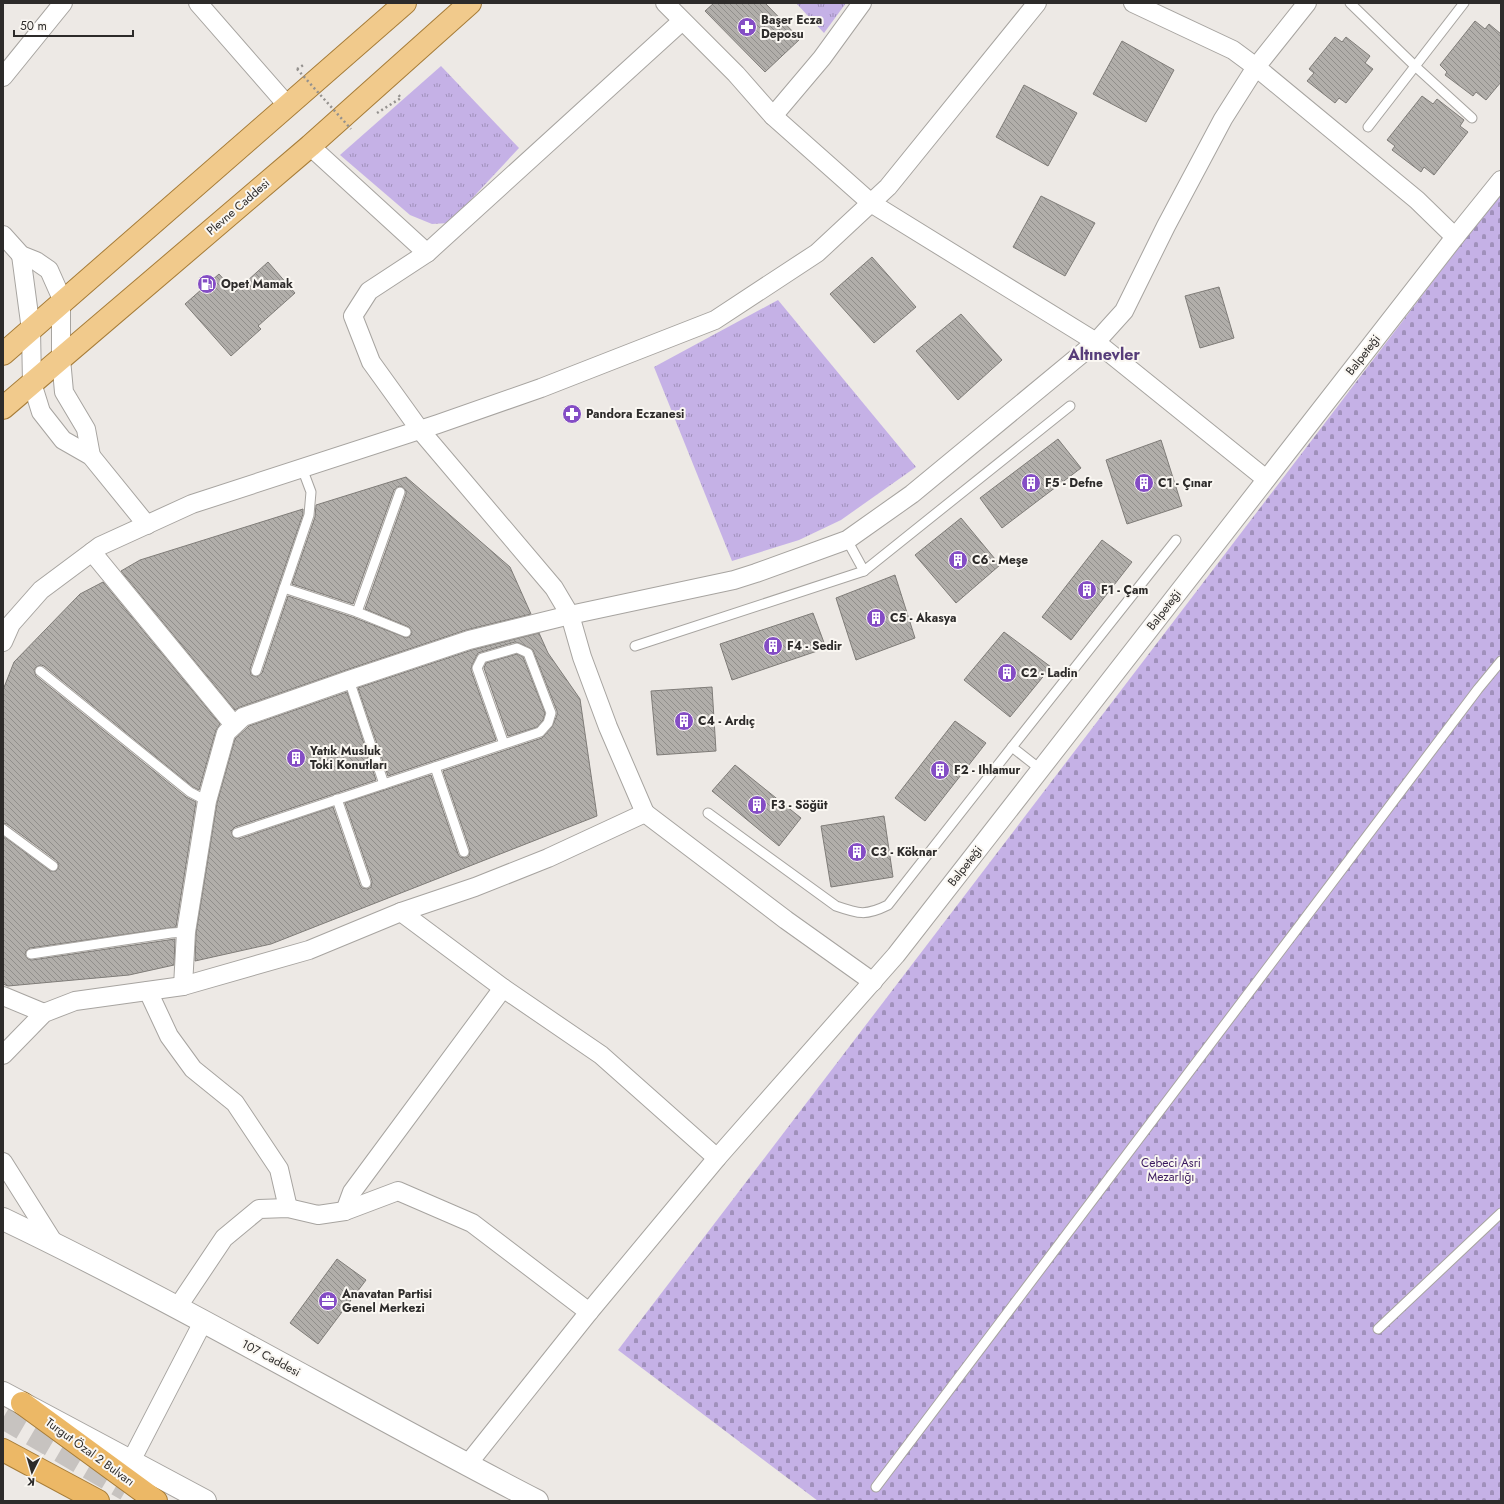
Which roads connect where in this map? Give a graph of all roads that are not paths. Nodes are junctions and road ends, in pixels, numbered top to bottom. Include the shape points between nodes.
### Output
1 (63, 3) edge
2 (198, 3) edge
3 (405, 3) edge
4 (470, 3) edge
5 (665, 3) edge
6 (862, 3) edge
7 (1037, 3) edge
8 (1133, 3) edge
9 (1307, 3) edge
10 (1350, 3) edge
11 (1464, 3) edge
12 (682, 21) junction
13 (1256, 67) junction
14 (1416, 67) junction
15 (3, 77) edge
16 (288, 106) junction
17 (773, 116) junction
18 (1472, 118) dead end
19 (1368, 127) dead end
20 (310, 146) junction
21 (1501, 180) edge
22 (871, 203) junction
23 (3, 235) edge
24 (1455, 237) junction
25 (427, 253) junction
26 (21, 255) junction
27 (61, 304) junction
28 (31, 330) junction
29 (1096, 342) junction
30 (3, 354) edge
31 (61, 359) junction
32 (32, 384) junction
33 (1070, 406) dead end
34 (3, 408) edge
35 (420, 430) junction
36 (91, 456) junction
37 (302, 468) junction
38 (1266, 479) junction
39 (400, 492) dead end
40 (147, 525) junction
41 (847, 540) junction
42 (1176, 540) dead end
43 (92, 552) junction
44 (864, 571) junction
45 (284, 588) junction
46 (357, 612) junction
47 (570, 615) junction
48 (406, 632) dead end
49 (3, 642) edge
50 (635, 646) dead end
51 (1501, 661) edge
52 (40, 671) dead end
53 (256, 671) dead end
54 (349, 680) junction
55 (234, 725) junction
56 (504, 744) junction
57 (1012, 746) junction
58 (435, 767) junction
59 (1040, 770) junction
60 (384, 784) junction
61 (337, 799) junction
62 (207, 801) junction
63 (708, 813) dead end
64 (645, 814) junction
65 (3, 829) edge
66 (237, 832) dead end
67 (464, 852) dead end
68 (53, 866) dead end
69 (366, 883) dead end
70 (401, 912) junction
71 (186, 932) junction
72 (31, 954) dead end
73 (873, 982) junction
74 (184, 986) junction
75 (503, 988) junction
76 (148, 991) junction
77 (3, 996) edge
78 (44, 1013) junction
79 (3, 1055) edge
80 (717, 1158) junction
81 (3, 1162) edge
82 (288, 1208) junction
83 (344, 1211) junction
84 (1501, 1213) edge
85 (3, 1219) edge
86 (54, 1243) junction
87 (177, 1308) junction
88 (589, 1312) junction
89 (203, 1322) junction
90 (1378, 1329) dead end
91 (3, 1393) edge
92 (22, 1403) junction
93 (3, 1450) edge
94 (131, 1461) junction
95 (467, 1465) junction
96 (876, 1487) dead end
97 (98, 1501) edge
98 (156, 1501) edge
99 (205, 1501) edge
100 (537, 1501) edge

1 - 15 street
2 - 16 street
3 - 16 main road
4 - 20 main road, Plevne Caddesi
5 - 12 street
6 - 17 street via 822,58
7 - 22 street via 888,187
8 - 13 street via 1233,50
9 - 13 street
10 - 14 lane
11 - 14 lane
12 - 17 street via 736,74
12 - 25 street
13 - 24 street via 1417,200
13 - 29 street via 1223,119 1124,311
14 - 18 lane
14 - 19 lane
16 - 27 main road
17 - 22 street
20 - 25 street
20 - 31 main road, Plevne Caddesi
21 - 24 street, Balpeteği
22 - 29 street
22 - 35 street via 817,253 715,320 541,388
23 - 26 street
24 - 38 street, Balpeteği
25 - 35 street via 369,291 353,316 371,362
26 - 27 street via 49,270 61,297
26 - 28 street
27 - 28 main road
27 - 31 street
28 - 30 main road
28 - 32 street
29 - 38 street
29 - 41 street via 912,494
31 - 32 main road, Plevne Caddesi
31 - 36 street via 64,392 86,429
32 - 34 main road, Plevne Caddesi
32 - 36 street via 41,412 62,440
33 - 44 lane
35 - 37 street
35 - 47 street via 554,588
36 - 40 street
37 - 40 street via 192,504
37 - 45 lane via 310,492 309,515
38 - 59 street, Balpeteği
39 - 46 lane
40 - 43 street
41 - 44 lane
41 - 47 street via 734,580
42 - 57 lane
43 - 49 street via 41,590 12,624
43 - 55 street
44 - 50 lane
45 - 46 lane
45 - 53 lane
46 - 48 lane
47 - 54 street via 469,640
47 - 64 street via 582,657 608,727
51 - 96 lane
52 - 62 lane via 190,792
54 - 55 street via 243,717
54 - 60 lane
55 - 62 street via 226,733
56 - 56 lane via 540,732 548,723 551,713 528,653 517,648 482,658 477,668
56 - 58 lane
57 - 59 lane
57 - 63 lane via 888,905 873,912 854,913 836,906
58 - 60 lane
58 - 67 lane
59 - 73 street, Balpeteği
60 - 61 lane
61 - 66 lane
61 - 69 lane
62 - 71 street
64 - 70 street via 548,858 475,887
64 - 73 street
65 - 68 lane
70 - 74 street via 310,950
70 - 75 street
71 - 72 lane via 171,932
71 - 74 street
73 - 80 street, Balpeteği
74 - 76 street
75 - 80 street via 601,1055
75 - 83 street via 352,1192
76 - 78 street via 75,1001
76 - 82 street via 169,1036 193,1069 235,1103 279,1169
77 - 78 street
78 - 79 street
80 - 88 street, Balpeteği
81 - 86 street
82 - 83 street via 318,1215
82 - 87 street via 259,1209 224,1238
83 - 88 street via 398,1191 472,1223
84 - 90 lane
85 - 86 street, 107 Caddesi
86 - 87 street, 107 Caddesi
87 - 89 street, 107 Caddesi
88 - 95 street, Balpeteği
89 - 94 street
89 - 95 street, 107 Caddesi
91 - 92 street
92 - 94 street
92 - 98 highway, Turgut Özal 2 Bulvarı
93 - 97 highway
94 - 99 street
95 - 100 street, 107 Caddesi

